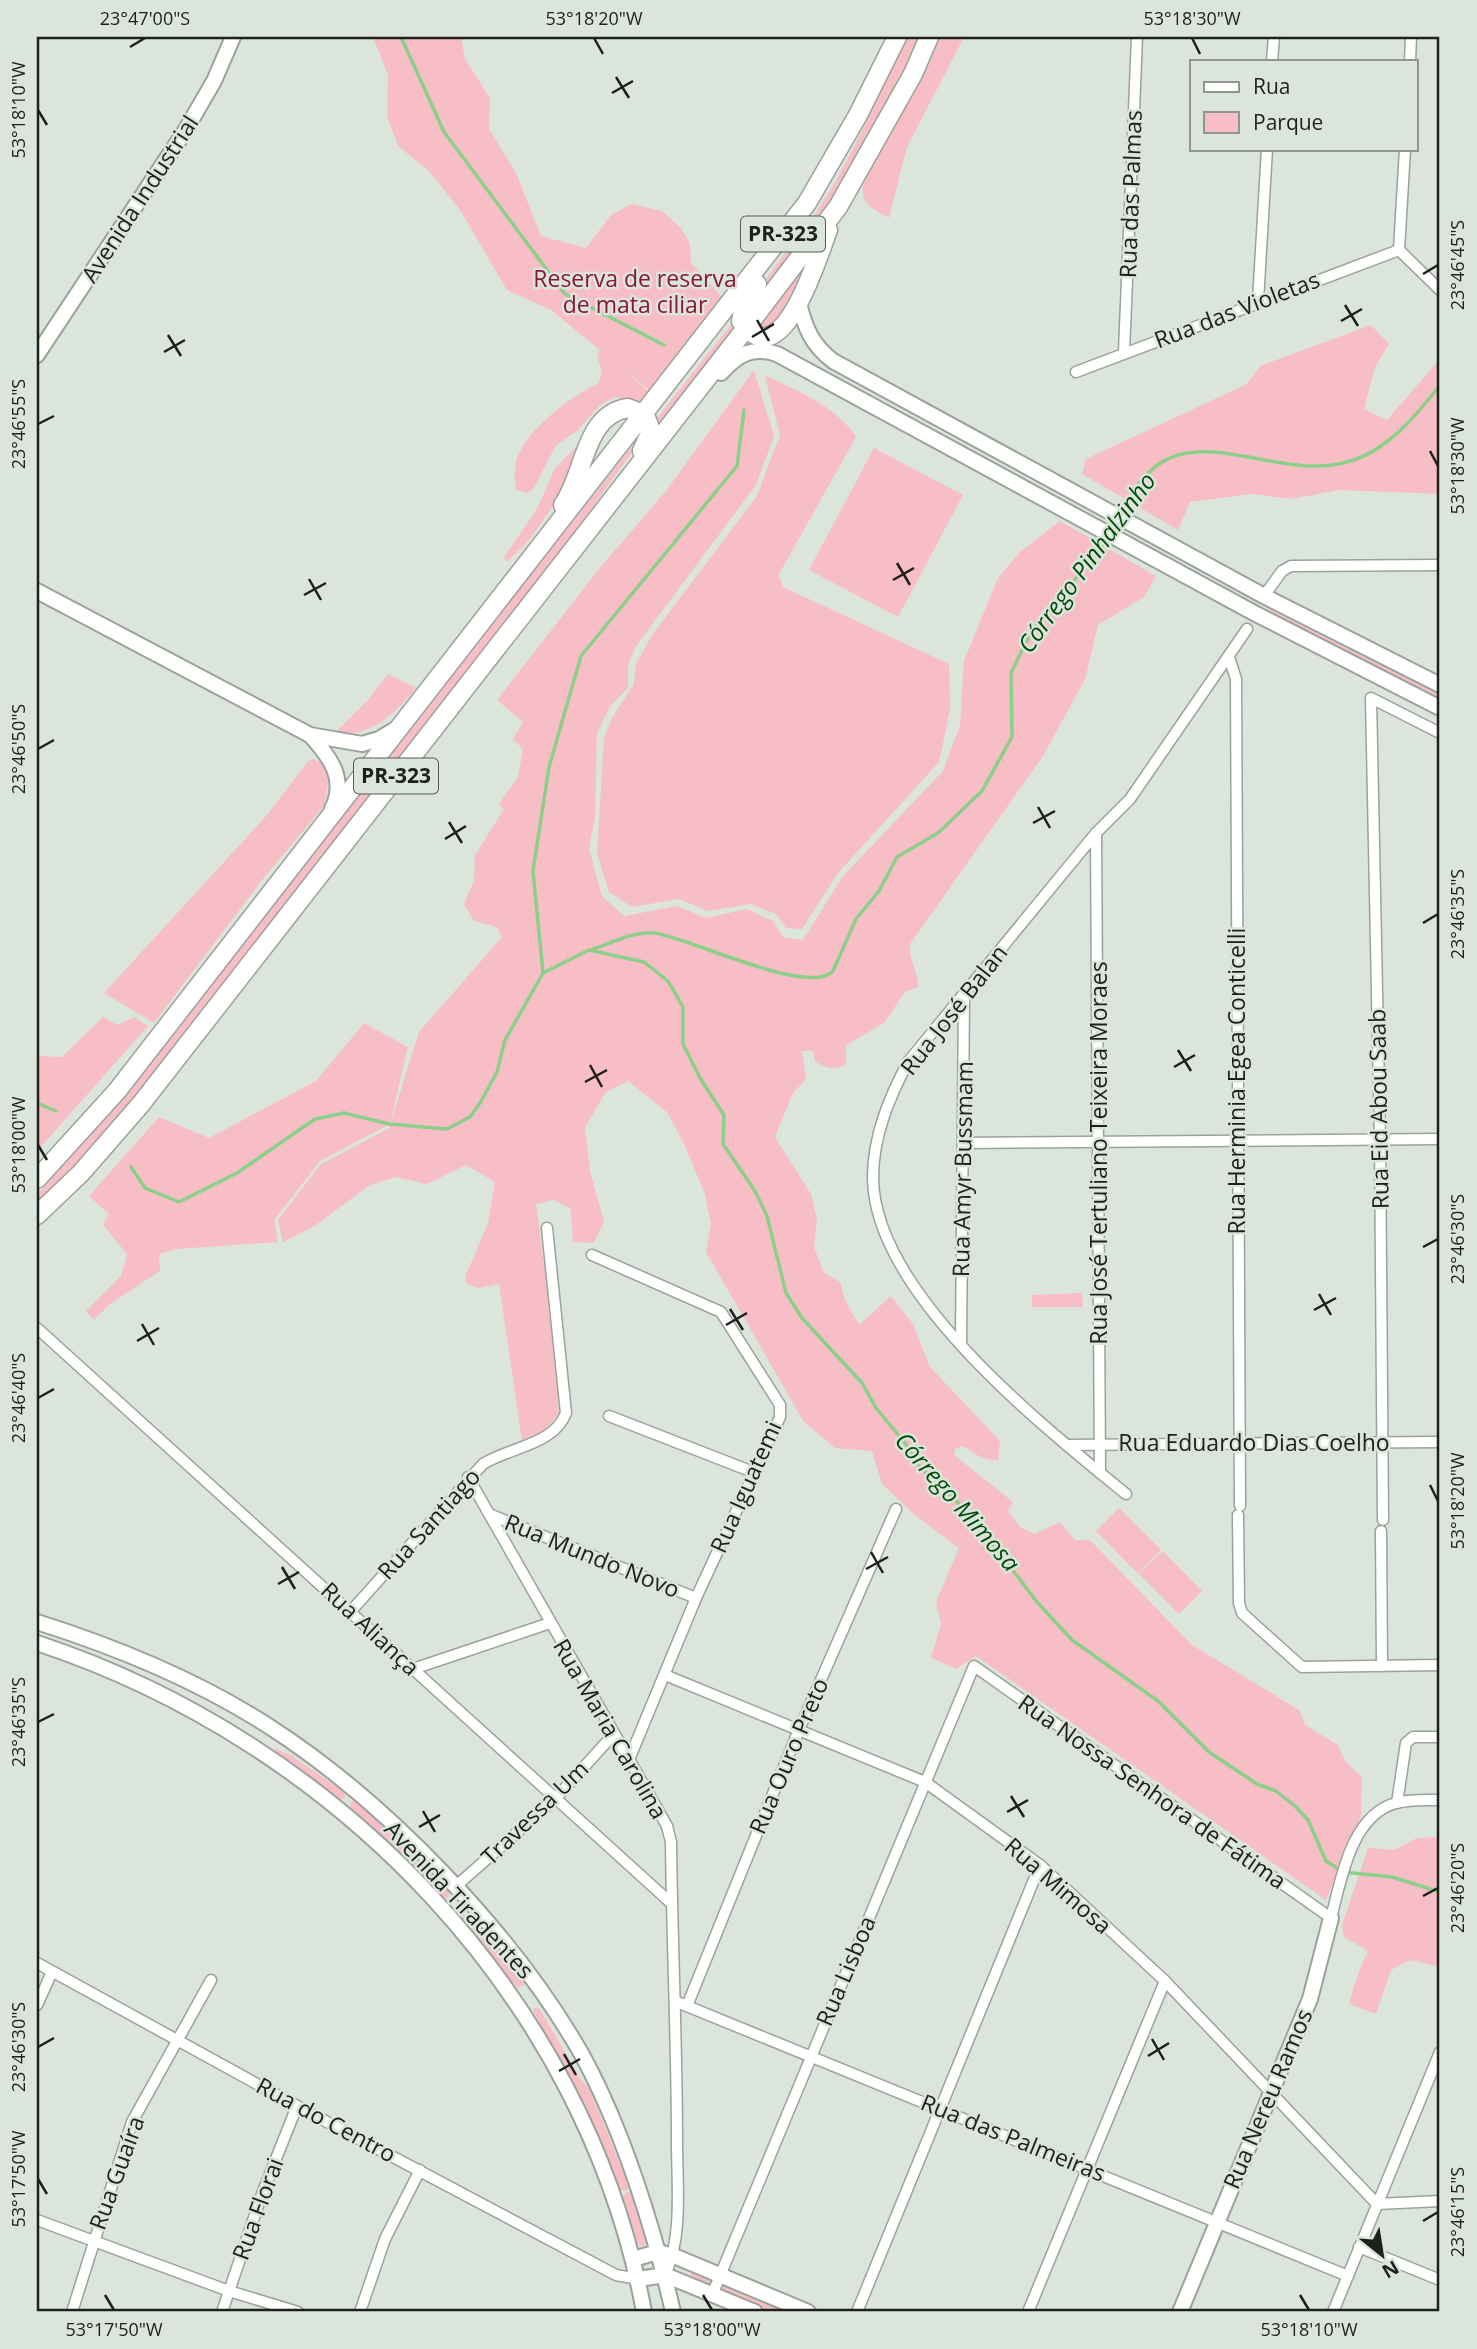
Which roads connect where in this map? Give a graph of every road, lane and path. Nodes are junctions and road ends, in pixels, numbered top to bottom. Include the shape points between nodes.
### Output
1 (233, 37) edge
2 (897, 37) edge
3 (929, 37) edge
4 (1137, 37) edge
5 (1274, 37) edge
6 (1411, 37) edge
7 (1272, 60) edge
8 (1410, 60) edge
9 (1267, 150) edge
10 (1405, 150) edge
11 (807, 203) junction
12 (838, 207) junction
13 (1399, 250) junction
14 (1440, 290) edge
15 (1258, 301) junction
16 (799, 303) junction
17 (746, 328) junction
18 (1124, 352) junction
19 (37, 355) edge
20 (1076, 372) dead end
21 (682, 411) junction
22 (645, 415) junction
23 (629, 476) junction
24 (531, 559) junction
25 (1440, 565) edge
26 (37, 591) edge
27 (1264, 596) junction
28 (1247, 629) dead end
29 (1229, 657) junction
30 (1440, 685) edge
31 (1440, 708) edge
32 (404, 723) junction
33 (1440, 733) edge
34 (310, 735) junction
35 (323, 826) junction
36 (1096, 833) junction
37 (964, 995) junction
38 (1380, 1139) junction
39 (1440, 1139) edge
40 (1237, 1140) junction
41 (1098, 1142) junction
42 (963, 1143) junction
43 (82, 1173) junction
44 (37, 1179) edge
45 (37, 1215) edge
46 (547, 1228) dead end
47 (37, 1232) edge
48 (592, 1255) dead end
49 (37, 1328) edge
50 (961, 1343) junction
51 (609, 1416) dead end
52 (1382, 1442) junction
53 (1440, 1442) edge
54 (1239, 1443) junction
55 (1100, 1444) junction
56 (1067, 1445) junction
57 (753, 1472) junction
58 (1100, 1473) junction
59 (468, 1477) junction
60 (1126, 1494) dead end
61 (896, 1509) dead end
62 (489, 1514) junction
63 (696, 1598) junction
64 (351, 1611) junction
65 (37, 1622) edge
66 (550, 1623) junction
67 (88, 1639) junction
68 (37, 1643) edge
69 (81, 1657) junction
70 (1440, 1665) edge
71 (974, 1666) joint
72 (1382, 1666) junction
73 (413, 1669) junction
74 (664, 1675) junction
75 (798, 1732) junction
76 (612, 1736) junction
77 (1440, 1737) edge
78 (628, 1762) junction
79 (925, 1782) junction
80 (354, 1792) junction
81 (556, 1798) junction
82 (1440, 1800) edge
83 (1397, 1802) junction
84 (339, 1811) junction
85 (1040, 1865) junction
86 (454, 1887) junction
87 (466, 1899) junction
88 (671, 1903) junction
89 (448, 1915) junction
90 (1331, 1918) junction
91 (37, 1963) edge
92 (52, 1972) junction
93 (211, 1980) dead end
94 (1165, 1982) junction
95 (541, 1991) junction
96 (682, 2004) junction
97 (37, 2005) edge
98 (519, 2006) junction
99 (178, 2040) junction
100 (1440, 2052) edge
101 (811, 2055) junction
102 (1438, 2065) edge
103 (1271, 2093) junction
104 (297, 2106) junction
105 (940, 2108) junction
106 (1087, 2168) junction
107 (420, 2170) junction
108 (1440, 2201) edge
109 (1377, 2204) junction
110 (37, 2220) edge
111 (1216, 2221) junction
112 (93, 2239) junction
113 (1359, 2247) junction
114 (658, 2252) junction
115 (674, 2256) junction
116 (633, 2259) junction
117 (616, 2275) junction
118 (665, 2275) junction
119 (719, 2275) junction
120 (1348, 2276) junction
121 (638, 2279) junction
122 (1440, 2280) edge
123 (229, 2291) junction
124 (712, 2295) junction
125 (72, 2312) edge
126 (222, 2312) edge
127 (298, 2312) edge
128 (360, 2312) edge
129 (644, 2312) edge
130 (673, 2312) edge
131 (755, 2312) edge
132 (808, 2312) edge
133 (857, 2312) edge
134 (1028, 2312) edge
135 (1180, 2312) edge
136 (1333, 2312) edge

1 - 19 street, Avenida Industrial via 185,131
2 - 11 highway, PR-323
3 - 12 highway, PR-323
4 - 18 street, Rua das Palmas
5 - 7 street
6 - 8 street
9 - 15 street
10 - 13 street
11 - 17 highway via 744,307 741,321
11 - 22 highway, PR-323
12 - 16 highway
12 - 17 highway, PR-323
13 - 14 street
13 - 15 street, Rua das Violetas
15 - 18 street, Rua das Violetas
16 - 17 highway via 793,317 774,334 760,336
16 - 27 street via 816,348 833,361
17 - 21 highway, PR-323
18 - 20 street, Rua das Violetas
21 - 23 highway, PR-323
21 - 31 street via 690,408 733,359 752,349 763,350 847,390 1256,614
22 - 23 highway via 650,423 649,438
22 - 24 highway, PR-323
22 - 24 highway via 628,408 600,421 570,496
23 - 43 highway, PR-323 via 141,1104
24 - 32 highway, PR-323
25 - 27 street via 1291,566
26 - 34 street
27 - 30 street
28 - 29 street, Rua José Balan
29 - 36 street, Rua José Balan via 1130,799
29 - 40 street, Rua Herminia Egea Conticelli via 1236,679
32 - 34 street via 362,744
32 - 35 highway, PR-323
33 - 38 street, Rua Eid Abou Saab via 1371,698
34 - 35 street via 327,755 339,781 336,802
35 - 44 highway, PR-323 via 117,1091
36 - 37 street, Rua José Balan
36 - 41 street, Rua José Tertuliano Teixeira Moraes
37 - 42 street, Rua Amyr Bussmam
37 - 50 street, Rua José Balan via 908,1062 896,1085 878,1138 873,1180 893,1247
38 - 39 street
38 - 40 street
38 - 52 street, Rua Eid Abou Saab
40 - 41 street
40 - 54 street, Rua Herminia Egea Conticelli
41 - 42 street
41 - 55 street, Rua José Tertuliano Teixeira Moraes
42 - 50 street, Rua Amyr Bussmam
43 - 45 highway, PR-323
43 - 47 highway
46 - 59 street, Rua Santiago via 566,1413 551,1435 499,1454
48 - 57 street, Rua Iguatemi via 708,1305 729,1322 780,1405 780,1417
49 - 64 street, Rua Aliança
50 - 56 street, Rua José Balan via 1021,1408
51 - 57 street
52 - 53 street, Rua Eduardo Dias Coelho
52 - 54 street, Rua Eduardo Dias Coelho
52 - 72 street, Rua Eid Abou Saab
54 - 55 street, Rua Eduardo Dias Coelho
54 - 72 street, Rua Herminia Egea Conticelli via 1242,1613 1302,1667
55 - 56 street, Rua Eduardo Dias Coelho
55 - 58 street, Rua José Tertuliano Teixeira Moraes
56 - 58 street, Rua José Balan
57 - 63 street, Rua Iguatemi
58 - 60 street, Rua José Balan
59 - 62 street, Rua Maria Carolina
59 - 64 street, Rua Santiago
61 - 75 street, Rua Ouro Preto
62 - 63 street, Rua Mundo Novo
62 - 66 street, Rua Maria Carolina
63 - 74 street, Rua Iguatemi
64 - 73 street, Rua Aliança
65 - 67 street, Avenida Tiradentes
66 - 73 street
66 - 76 street, Rua Maria Carolina
67 - 69 street
67 - 80 street, Avenida Tiradentes via 166,1671 249,1714
68 - 69 street, Avenida Tiradentes
69 - 84 street, Avenida Tiradentes via 214,1723
70 - 72 street, Rua Herminia Egea Conticelli
71 - 79 street, Rua Lisboa
71 - 90 street, Rua Nossa Senhora de Fátima
73 - 81 street, Rua Aliança
74 - 75 street, Rua Mimosa
74 - 78 street, Rua Iguatemi
75 - 79 street, Rua Mimosa
75 - 96 street, Rua Ouro Preto
76 - 78 street, Rua Maria Carolina
76 - 81 street, Travessa Um
77 - 83 street via 1413,1737 1406,1743
78 - 88 street, Rua Maria Carolina via 667,1826
79 - 85 street, Rua Mimosa
79 - 101 street, Rua Lisboa
80 - 84 street
80 - 86 street, Avenida Tiradentes via 412,1841
81 - 86 street, Travessa Um
81 - 88 street, Rua Aliança
82 - 83 street
83 - 90 street, Rua Nereu Ramos via 1371,1817 1356,1839
84 - 89 street, Avenida Tiradentes via 406,1866
85 - 94 street, Rua Mimosa
85 - 105 street
86 - 87 street, Avenida Tiradentes
87 - 89 street
87 - 95 street, Avenida Tiradentes
88 - 96 street, Rua Maria Carolina
89 - 98 street, Avenida Tiradentes
90 - 103 street, Rua Nereu Ramos via 1310,1999
91 - 92 street, Rua do Centro
92 - 97 street
92 - 99 street, Rua do Centro
93 - 99 street, Rua Guaíra
94 - 103 street, Rua Mimosa
94 - 106 street
95 - 98 street
95 - 114 street, Avenida Tiradentes via 594,2079
96 - 101 street, Rua das Palmeiras
96 - 115 street, Rua Maria Carolina
98 - 116 street, Avenida Tiradentes via 582,2118
99 - 104 street, Rua do Centro
99 - 112 street, Rua Guaíra via 132,2122
100 - 102 street
101 - 105 street, Rua das Palmeiras
101 - 119 street, Rua Lisboa
102 - 109 street
103 - 109 street, Rua Mimosa
103 - 111 street, Rua Nereu Ramos
104 - 107 street, Rua do Centro
104 - 123 street, Rua Florai
105 - 106 street, Rua das Palmeiras
105 - 133 street
106 - 111 street, Rua das Palmeiras
106 - 134 street
107 - 117 street, Rua do Centro
107 - 128 street via 385,2239
108 - 109 street
109 - 113 street
110 - 112 street
111 - 120 street, Rua das Palmeiras
111 - 135 street, Rua Nereu Ramos
112 - 123 street
112 - 125 street, Rua Guaíra
113 - 120 street
113 - 122 street
114 - 115 street
114 - 116 street
114 - 118 street, Avenida Tiradentes
115 - 118 street
115 - 119 street
116 - 117 street
116 - 121 street, Avenida Tiradentes
117 - 121 street, Rua do Centro
118 - 121 street
118 - 124 street
118 - 130 street, Avenida Tiradentes
119 - 124 street, Rua Lisboa
119 - 132 street
120 - 136 street
121 - 129 street, Avenida Tiradentes
123 - 126 street, Rua Florai
123 - 127 street
124 - 131 street

